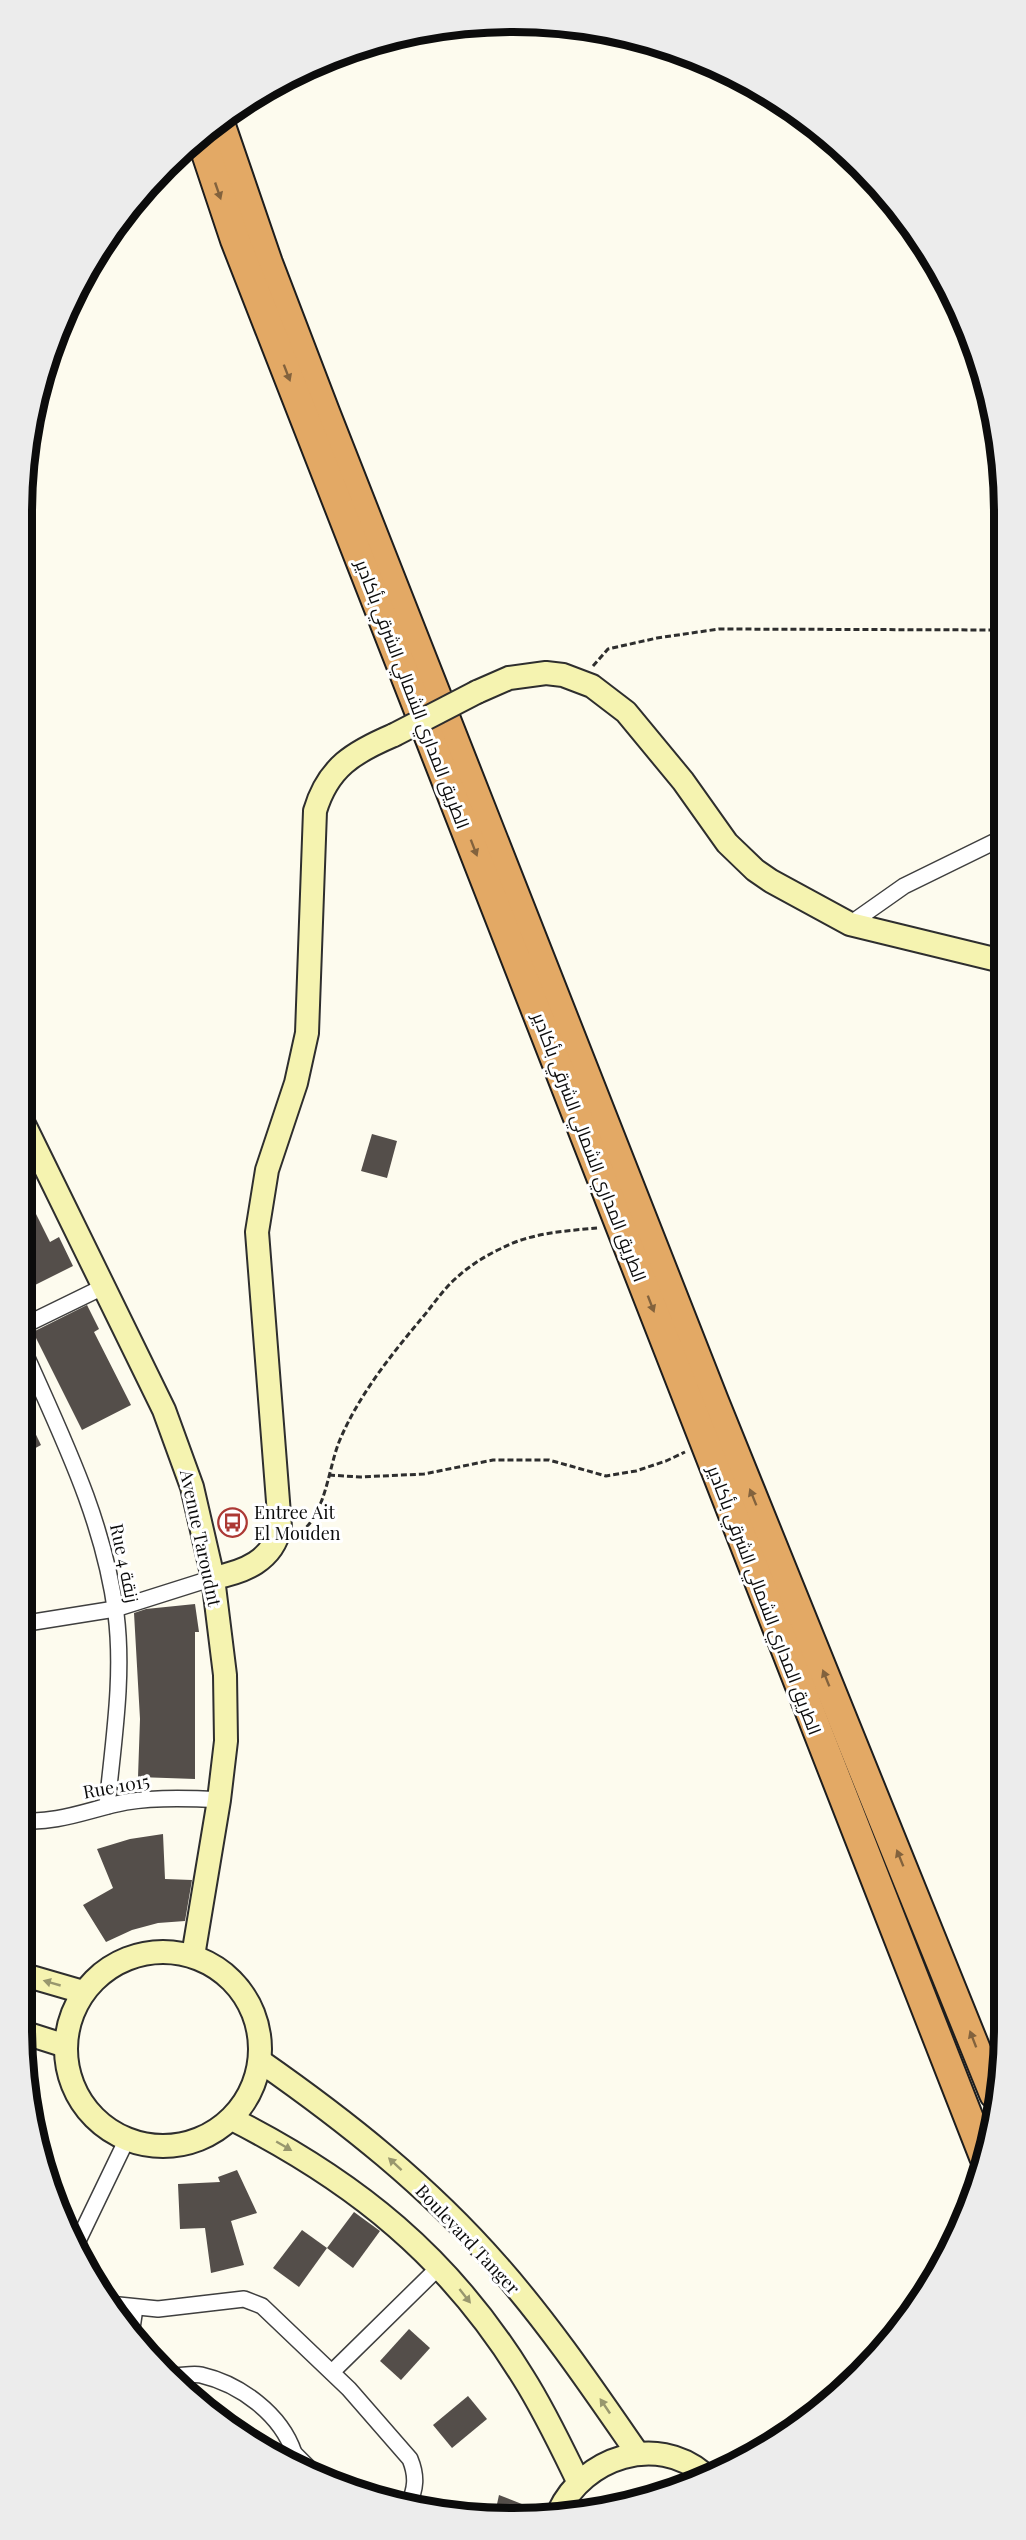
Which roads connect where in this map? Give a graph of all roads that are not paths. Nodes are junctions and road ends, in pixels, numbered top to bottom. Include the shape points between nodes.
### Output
1 (222, 129) edge
2 (203, 145) edge
3 (994, 842) edge
4 (850, 924) junction
5 (994, 960) edge
6 (32, 1140) edge
7 (105, 1286) junction
8 (32, 1322) edge
9 (32, 1369) edge
10 (213, 1578) junction
11 (115, 1609) junction
12 (32, 1622) edge
13 (219, 1800) junction
14 (107, 1806) junction
15 (32, 1820) edge
16 (193, 1956) junction
17 (32, 1977) edge
18 (83, 1992) junction
19 (32, 2035) edge
20 (66, 2046) junction
21 (260, 2061) junction
22 (990, 2085) edge
23 (232, 2120) junction
24 (127, 2139) junction
25 (979, 2145) edge
26 (80, 2237) edge
27 (439, 2267) junction
28 (121, 2306) edge
29 (135, 2308) junction
30 (133, 2322) edge
31 (332, 2372) junction
32 (182, 2375) edge
33 (288, 2452) edge
34 (638, 2454) junction
35 (700, 2471) edge
36 (578, 2481) junction
37 (411, 2497) edge
38 (562, 2505) edge

22 -> 1 highway, الطريق المداري الشمالي الشرقي بأكادير via 714,1401 334,434 268,263
2 -> 25 highway, الطريق المداري الشمالي الشرقي بأكادير via 235,240
3 - 4 street via 904,886
4 - 5 street
4 - 10 street, bridge via 771,881 740,857 626,712 605,693 579,680 554,674 509,678 364,748 340,765 324,788 313,822 307,1033 296,1083 267,1170 257,1232 280,1527 270,1550 249,1568
6 - 7 street, Avenue Taroudnt
7 - 8 street
7 - 10 street, Avenue Taroudnt via 175,1435 197,1505
9 - 11 street, Rue 4 زنقة via 96,1520
10 - 11 street
10 - 13 street, Avenue Taroudnt via 226,1708
11 - 12 street
11 - 14 street, Rue 4 زنقة via 118,1680
13 - 14 street, Rue 1015 via 162,1798
13 - 16 street, Avenue Taroudnt
14 - 15 street, Rue 1015
16 - 18 street via 169,1951 120,1960 99,1974
16 - 21 street via 214,1965 246,1996 261,2038
18 -> 17 street
18 - 20 street via 67,2027
19 - 20 street
20 - 24 street via 69,2075 81,2102 101,2124
21 - 23 street via 256,2082
34 -> 21 street, Boulevard Tanger via 546,2324 450,2215 385,2155
23 - 24 street via 193,2142 171,2146
23 -> 27 street via 331,2174 376,2208
24 - 26 street
27 - 31 street
27 -> 36 street via 492,2331 524,2378
28 - 29 street
29 - 30 street
29 - 31 street via 253,2301 270,2311
31 - 37 street via 410,2459 416,2473
32 - 33 street via 199,2374 238,2388 265,2410 290,2441
34 - 35 street via 669,2456
34 - 36 street via 616,2458
36 - 38 street

